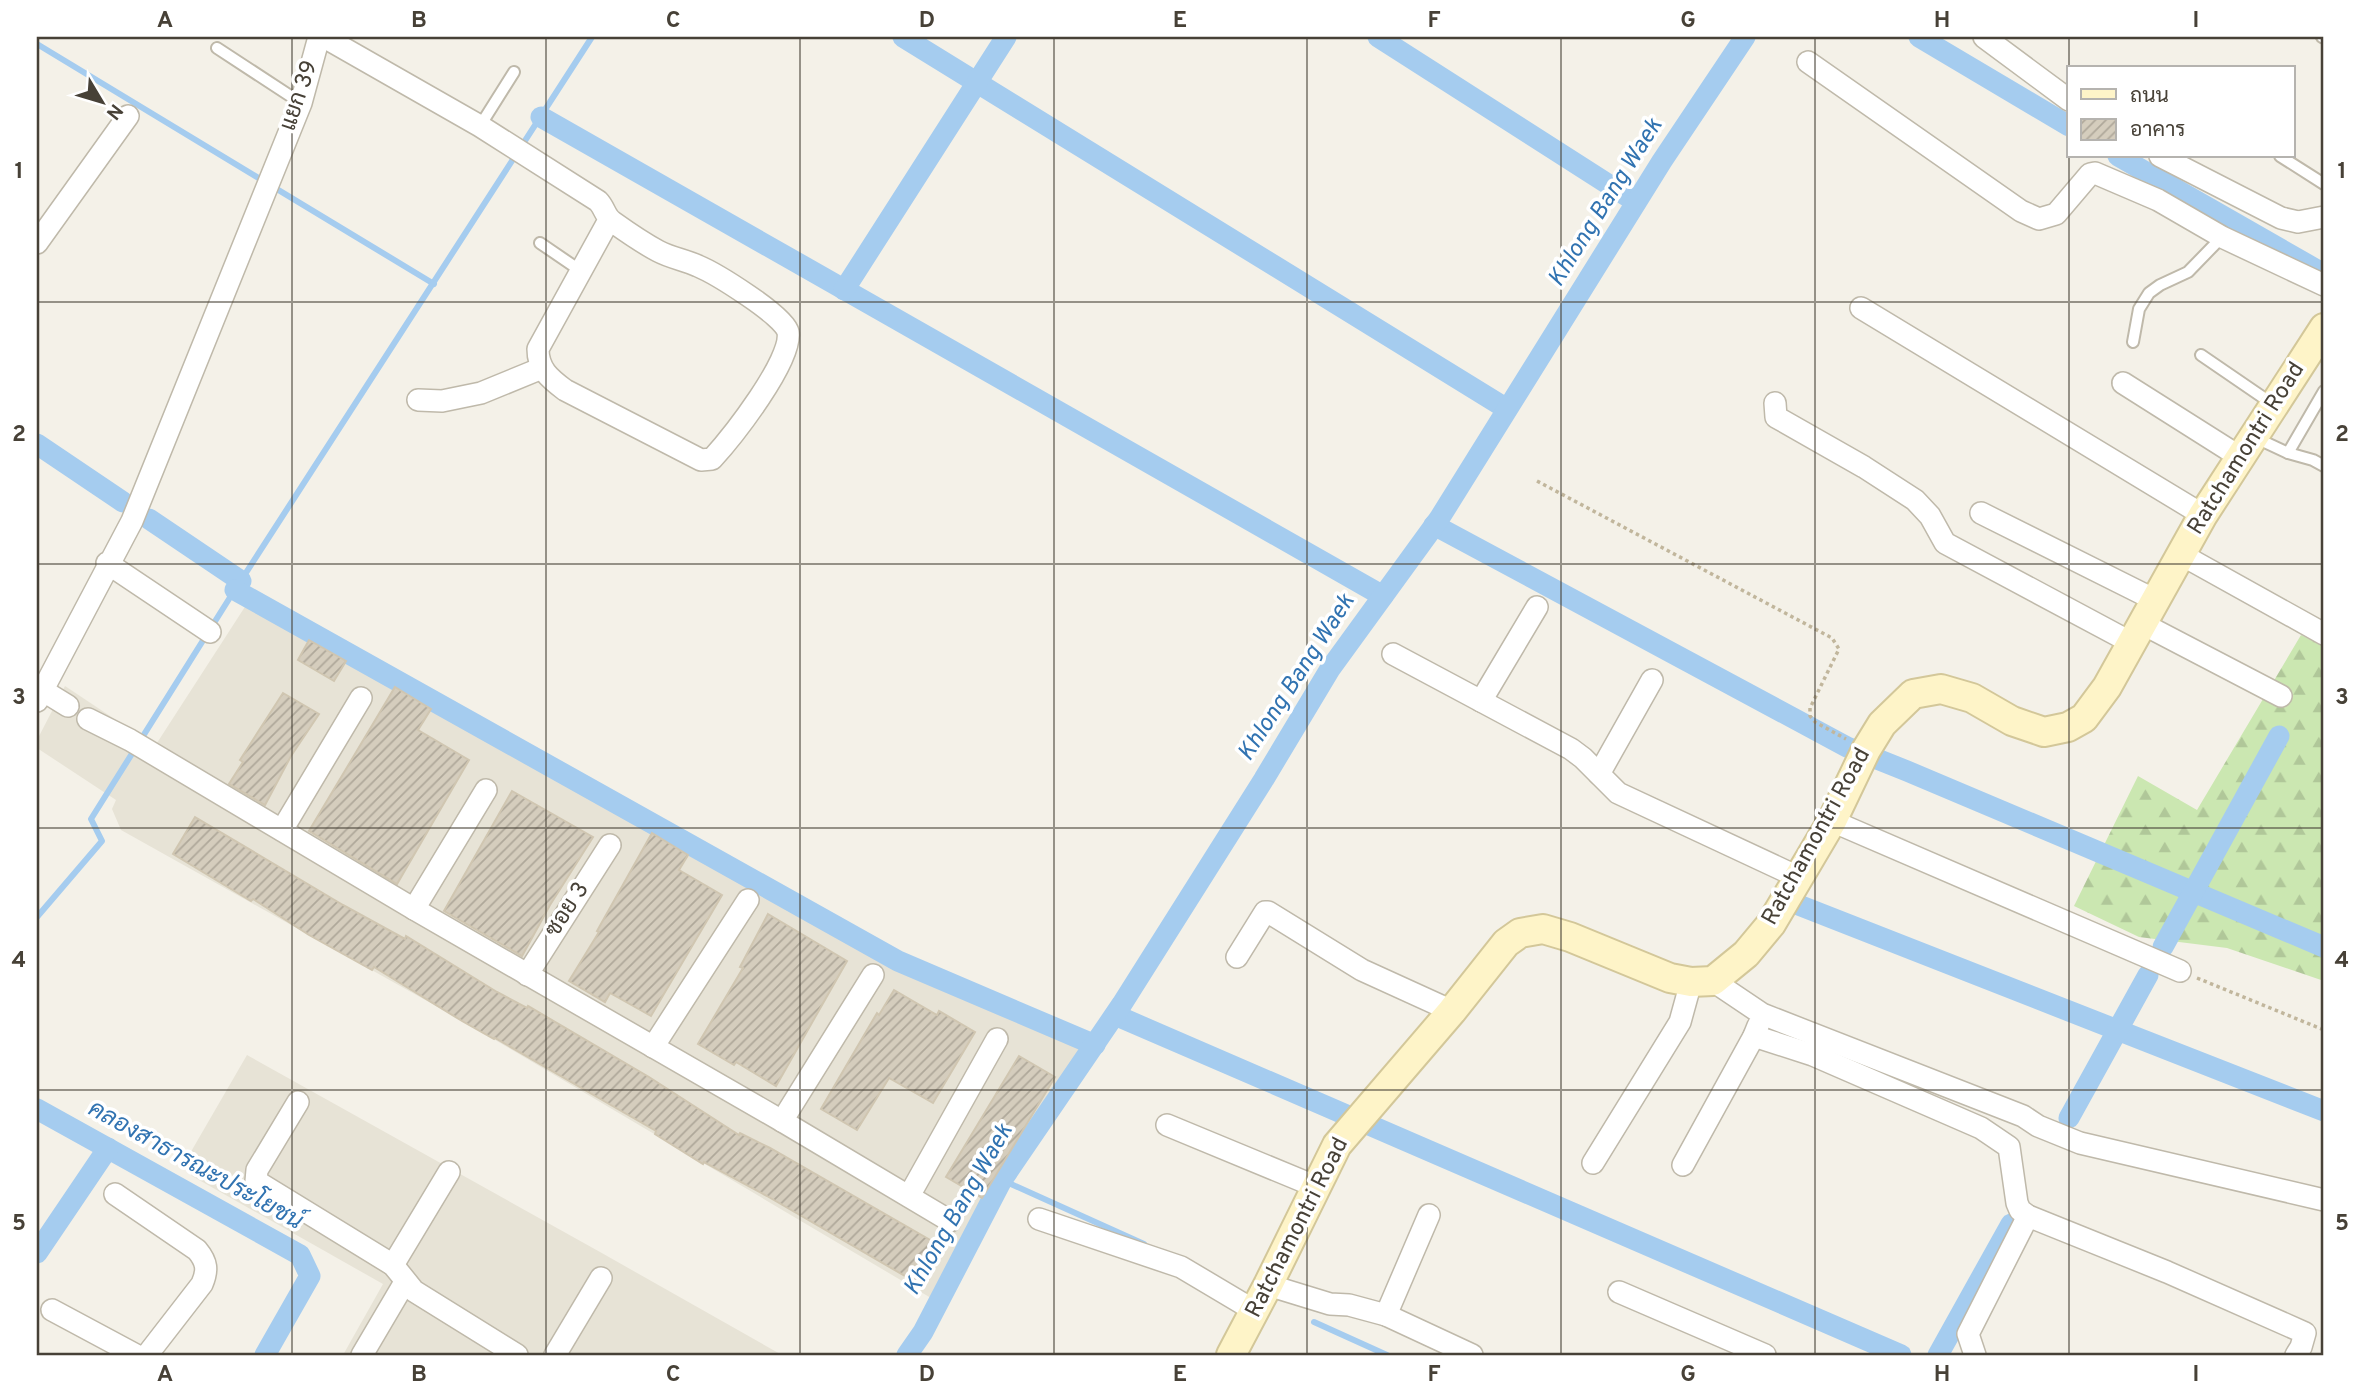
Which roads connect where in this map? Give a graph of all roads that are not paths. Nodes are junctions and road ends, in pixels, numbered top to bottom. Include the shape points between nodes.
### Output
1 (322, 37) edge
2 (1984, 37) edge
3 (217, 48) dead end
4 (1808, 62) dead end
5 (514, 72) dead end
6 (2067, 99) edge
7 (300, 103) junction
8 (128, 116) dead end
9 (480, 126) junction
10 (2164, 158) edge
11 (2283, 158) edge
12 (2324, 184) edge
13 (2324, 217) edge
14 (609, 220) junction
15 (2222, 237) junction
16 (37, 243) edge
17 (540, 243) dead end
18 (581, 271) junction
19 (2324, 285) edge
20 (1861, 308) dead end
21 (2324, 328) edge
22 (2133, 342) dead end
23 (2201, 355) dead end
24 (542, 368) junction
25 (2123, 383) dead end
26 (2324, 391) edge
27 (418, 400) dead end
28 (1775, 403) dead end
29 (2274, 405) junction
30 (2247, 447) junction
31 (2288, 453) junction
32 (2324, 466) edge
33 (1981, 513) dead end
34 (2203, 515) junction
35 (2182, 555) junction
36 (107, 563) junction
37 (1537, 607) dead end
38 (2142, 622) junction
39 (210, 632) dead end
40 (2324, 634) edge
41 (1393, 654) dead end
42 (1652, 680) dead end
43 (39, 695) edge
44 (2281, 696) dead end
45 (361, 698) dead end
46 (1482, 701) junction
47 (68, 706) dead end
48 (88, 719) dead end
49 (1599, 774) junction
50 (486, 790) dead end
51 (1832, 821) junction
52 (282, 831) junction
53 (610, 845) dead end
54 (1798, 877) junction
55 (748, 900) dead end
56 (414, 909) junction
57 (1237, 957) dead end
58 (2180, 971) road end
59 (527, 975) junction
60 (873, 975) dead end
61 (1702, 982) junction
62 (1452, 1011) junction
63 (1762, 1014) junction
64 (1754, 1036) junction
65 (997, 1039) dead end
66 (653, 1048) junction
67 (298, 1102) dead end
68 (1993, 1104) junction
69 (782, 1121) junction
70 (1167, 1125) dead end
71 (1981, 1128) junction
72 (1593, 1163) dead end
73 (1683, 1164) dead end
74 (449, 1172) dead end
75 (1317, 1187) junction
76 (115, 1194) dead end
77 (909, 1196) junction
78 (2324, 1200) edge
79 (1429, 1215) dead end
80 (2028, 1216) junction
81 (1039, 1219) dead end
82 (950, 1221) dead end
83 (393, 1265) junction
84 (601, 1278) dead end
85 (405, 1282) junction
86 (1268, 1285) junction
87 (1619, 1292) dead end
88 (52, 1310) dead end
89 (1255, 1311) junction
90 (1386, 1315) junction
91 (2314, 1334) edge
92 (1720, 1347) edge
93 (136, 1355) edge
94 (147, 1355) edge
95 (362, 1355) edge
96 (517, 1355) edge
97 (555, 1355) edge
98 (1231, 1355) edge
99 (1472, 1355) edge
100 (1765, 1355) edge
101 (1975, 1355) edge
102 (2296, 1355) edge

1 - 7 street, แยก 39
1 - 9 street
2 - 6 street
3 - 7 lane
4 - 15 street via 2021,211 2039,219 2056,214 2095,173 2158,200
5 - 9 lane
7 - 36 street, แยก 39 via 140,501
8 - 16 street
9 - 14 street via 598,201
10 - 13 street via 2281,218 2298,222
11 - 12 lane
14 - 18 street
14 - 24 street via 656,250 721,278 772,313 788,333 783,361 728,442 712,459 701,460 565,390
15 - 19 street
15 - 22 lane via 2188,272 2149,293 2139,309
17 - 18 lane
18 - 24 street via 538,349
20 - 34 street
21 - 29 street, Ratchamontri Road
23 - 29 lane
24 - 27 street via 481,393 442,401
25 - 30 street
26 - 31 lane
28 - 38 street via 1776,417 1915,500 1944,543
29 - 30 street, Ratchamontri Road
30 - 31 lane
30 - 34 street, Ratchamontri Road
31 - 32 lane
33 - 38 street
34 - 35 street, Ratchamontri Road
35 - 38 street, Ratchamontri Road
35 - 40 street
36 - 39 street
36 - 43 street, แยก 39
37 - 46 street
38 - 44 street
38 - 51 street, Ratchamontri Road via 2107,687 2084,718 2068,727 2044,732 2012,721 1972,698 1941,689 1913,694 1882,724
41 - 46 street
42 - 49 street
43 - 47 street
45 - 52 street
46 - 49 street via 1571,749
48 - 52 street
49 - 54 street via 1618,793
50 - 56 street
51 - 54 street, Ratchamontri Road
51 - 58 street
52 - 56 street
53 - 59 street, ซอย 3
54 - 61 street, Ratchamontri Road via 1771,924 1746,954
55 - 66 street
56 - 59 street
57 - 62 street via 1268,912 1362,970
59 - 66 street
60 - 69 street
61 - 62 street, Ratchamontri Road via 1670,978 1543,929 1520,933 1506,943
61 - 63 street
61 - 72 street
62 - 75 street, Ratchamontri Road via 1350,1128
63 - 64 street
63 - 68 street
64 - 71 street via 1813,1055
64 - 73 street
65 - 77 street
66 - 69 street
67 - 83 street via 257,1170 256,1181
68 - 71 street
68 - 78 street via 2080,1143
69 - 77 street
70 - 75 street
71 - 80 street via 2009,1147 2017,1203
74 - 83 street
75 - 86 street, Ratchamontri Road
76 - 94 street via 205,1259 207,1272 202,1284
77 - 82 street
79 - 90 street
80 - 91 street
80 - 101 street via 1968,1334
81 - 89 street via 1181,1266
83 - 85 street
84 - 97 street
85 - 95 street
85 - 96 street
86 - 89 street, Ratchamontri Road
86 - 90 street
87 - 92 street
88 - 93 street
89 - 98 street, Ratchamontri Road
90 - 99 street
91 - 102 street
92 - 100 street

